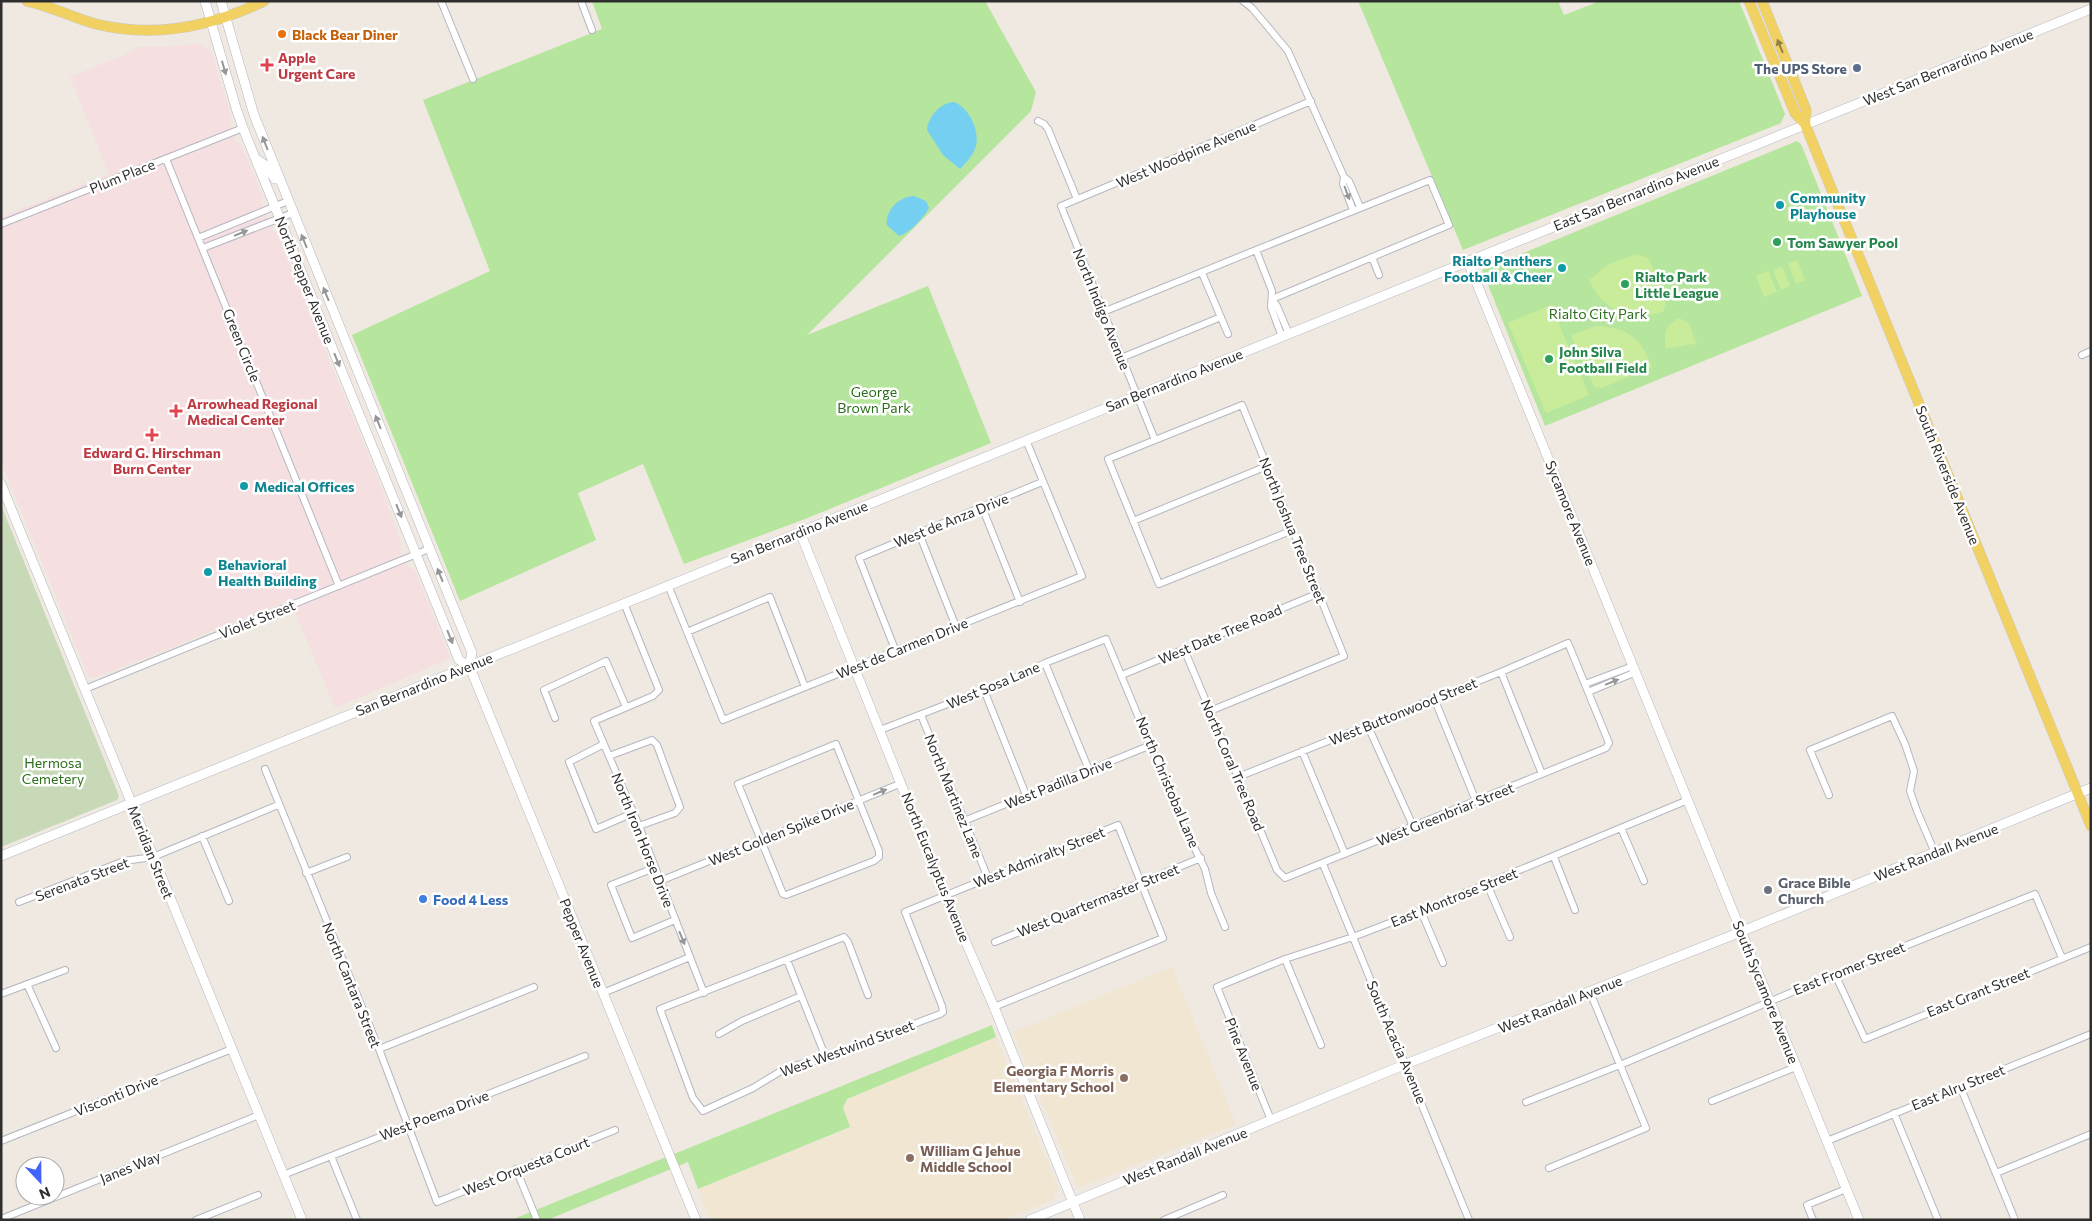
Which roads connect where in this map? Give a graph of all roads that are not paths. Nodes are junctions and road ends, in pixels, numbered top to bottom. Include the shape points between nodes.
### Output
1 (27, 1) edge
2 (206, 1) edge
3 (222, 1) edge
4 (264, 1) edge
5 (441, 1) edge
6 (581, 1) edge
7 (1243, 1) edge
8 (1749, 1) edge
9 (1762, 1) edge
10 (2091, 9) edge
11 (226, 18) junction
12 (210, 22) junction
13 (592, 30) dead end
14 (473, 79) dead end
15 (1311, 100) junction
16 (1038, 121) dead end
17 (1805, 124) junction
18 (243, 128) junction
19 (166, 159) junction
20 (256, 159) junction
21 (279, 179) junction
22 (1077, 199) junction
23 (288, 201) junction
24 (1060, 206) joint
25 (275, 207) junction
26 (1357, 209) junction
27 (293, 213) junction
28 (280, 218) junction
29 (1, 224) edge
30 (198, 238) junction
31 (202, 248) junction
32 (1256, 250) junction
33 (1372, 257) junction
34 (1468, 262) junction
35 (1202, 273) junction
36 (1379, 275) dead end
37 (1272, 299) junction
38 (1103, 312) junction
39 (1221, 317) junction
40 (1228, 334) dead end
41 (1286, 335) junction
42 (2091, 351) edge
43 (2082, 355) dead end
44 (1121, 358) junction
45 (1136, 395) junction
46 (1026, 440) junction
47 (1155, 440) junction
48 (1267, 466) junction
49 (1042, 482) junction
50 (1, 484) edge
51 (982, 507) junction
52 (1133, 521) junction
53 (1293, 530) junction
54 (800, 532) junction
55 (919, 533) junction
56 (429, 549) junction
57 (416, 554) junction
58 (668, 585) junction
59 (339, 586) junction
60 (1319, 593) junction
61 (1020, 602) junction
62 (624, 603) junction
63 (956, 628) junction
64 (687, 632) junction
65 (1106, 639) joint
66 (1184, 649) junction
67 (896, 652) junction
68 (1045, 663) junction
69 (470, 666) junction
70 (854, 667) junction
71 (1634, 669) junction
72 (1501, 672) junction
73 (1122, 675) junction
74 (1585, 684) junction
75 (805, 687) junction
76 (85, 689) junction
77 (984, 690) junction
78 (1588, 692) junction
79 (1434, 698) junction
80 (626, 707) junction
81 (1210, 711) junction
82 (921, 715) junction
83 (555, 718) dead end
84 (1367, 724) junction
85 (880, 730) junction
86 (604, 744) junction
87 (1152, 745) junction
88 (1302, 751) junction
89 (610, 756) junction
90 (1673, 764) joint
91 (264, 769) dead end
92 (1089, 770) junction
93 (1542, 774) junction
94 (1238, 777) junction
95 (902, 783) junction
96 (2091, 788) edge
97 (2077, 794) junction
98 (1829, 795) dead end
99 (1026, 796) junction
100 (858, 800) junction
101 (1688, 800) junction
102 (1476, 801) junction
103 (131, 803) junction
104 (278, 805) junction
105 (633, 813) junction
106 (964, 821) junction
107 (638, 826) junction
108 (1413, 826) junction
109 (2091, 826) edge
110 (1621, 828) junction
111 (202, 836) junction
112 (761, 840) junction
113 (1934, 853) junction
114 (1345, 854) junction
115 (1, 856) edge
116 (153, 856) junction
117 (346, 857) dead end
118 (1554, 857) junction
119 (1200, 858) junction
120 (1322, 864) junction
121 (654, 868) junction
122 (306, 873) junction
123 (988, 878) junction
124 (1285, 878) joint
125 (660, 881) junction
126 (1644, 881) dead end
127 (1141, 882) junction
128 (1487, 884) junction
129 (945, 894) junction
130 (229, 901) dead end
131 (19, 902) dead end
132 (1422, 910) junction
133 (1575, 910) dead end
134 (905, 912) joint
135 (675, 920) junction
136 (1225, 927) dead end
137 (1742, 931) junction
138 (1510, 937) dead end
139 (1353, 938) junction
140 (995, 942) dead end
141 (2091, 946) edge
142 (690, 957) junction
143 (2062, 958) junction
144 (1285, 959) junction
145 (787, 960) junction
146 (1443, 963) dead end
147 (64, 970) dead end
148 (1835, 974) junction
149 (27, 984) junction
150 (534, 987) dead end
151 (1217, 987) joint
152 (1590, 992) junction
153 (603, 993) junction
154 (704, 993) junction
155 (1, 994) edge
156 (868, 995) dead end
157 (801, 996) junction
158 (1770, 1001) junction
159 (994, 1007) junction
160 (719, 1034) dead end
161 (2091, 1034) edge
162 (1320, 1045) dead end
163 (56, 1048) dead end
164 (232, 1049) junction
165 (379, 1049) junction
166 (585, 1056) dead end
167 (826, 1058) junction
168 (1406, 1064) junction
169 (1620, 1065) junction
170 (1796, 1067) junction
171 (1960, 1086) junction
172 (1712, 1101) dead end
173 (1526, 1102) dead end
174 (1894, 1113) junction
175 (259, 1115) junction
176 (1271, 1120) junction
177 (406, 1125) junction
178 (615, 1130) dead end
179 (2091, 1134) edge
180 (1, 1141) edge
181 (1827, 1141) junction
182 (331, 1156) junction
183 (1549, 1168) dead end
184 (516, 1169) junction
185 (1996, 1173) junction
186 (283, 1175) junction
187 (1846, 1189) junction
188 (258, 1195) dead end
189 (1223, 1195) dead end
190 (437, 1202) joint
191 (1072, 1202) junction
192 (1, 1219) edge
193 (196, 1220) edge
194 (302, 1220) edge
195 (357, 1220) edge
196 (537, 1220) edge
197 (696, 1220) edge
198 (1030, 1220) edge
199 (1080, 1220) edge
200 (1164, 1220) edge
201 (1469, 1220) edge
202 (1813, 1220) edge
203 (1859, 1220) edge
204 (1938, 1220) edge
205 (2015, 1220) edge

1 - 12 main road via 117,29 178,29
2 - 12 street, North Pepper Avenue
3 - 11 street, North Pepper Avenue
4 - 11 main road
5 - 14 street
6 - 13 street
7 - 15 street via 1288,50
8 - 17 main road, South Riverside Avenue via 1794,113
17 -> 9 main road, South Riverside Avenue via 1806,110
10 - 17 street, West San Bernardino Avenue
11 - 12 main road
21 -> 11 street, North Pepper Avenue via 251,106
12 -> 18 street, North Pepper Avenue
15 - 22 street, West Woodpine Avenue
15 - 26 street via 1344,177 1343,184
16 - 22 street via 1048,129
17 - 34 street, East San Bernardino Avenue
17 - 97 main road, South Riverside Avenue
18 - 19 street, Plum Place
18 - 20 street, North Pepper Avenue
19 - 29 street, Plum Place
19 - 30 street, Green Circle
20 - 21 street via 276,180
20 - 25 street, North Pepper Avenue
21 - 23 street, North Pepper Avenue
22 - 24 street, West Woodpine Avenue
23 - 25 street
23 - 27 street, North Pepper Avenue
24 - 38 street, North Indigo Avenue
25 - 28 street, North Pepper Avenue
25 - 30 street
26 - 32 street
26 - 33 street via 1430,180 1449,225
27 - 28 street
56 -> 27 street, North Pepper Avenue
31 -> 28 street
28 -> 57 street, North Pepper Avenue
30 - 31 street, Green Circle
31 - 59 street, Green Circle
32 - 35 street
32 - 37 street
33 - 36 street
33 - 37 street
34 - 41 street, San Bernardino Avenue
34 - 71 street, Sycamore Avenue
35 - 38 street
35 - 39 street
37 - 41 street via 1278,306
38 - 44 street, North Indigo Avenue
39 - 40 street
39 - 44 street
41 - 45 street, San Bernardino Avenue
42 - 43 street
44 - 45 street, North Indigo Avenue
45 - 46 street, San Bernardino Avenue
45 - 47 street, North Indigo Avenue
46 - 49 street
46 - 54 street, San Bernardino Avenue
47 - 48 street, North Joshua Tree Street via 1242,405
47 - 52 street via 1108,459
48 - 52 street
48 - 53 street, North Joshua Tree Street
49 - 51 street, West de Anza Drive
49 - 61 street, West de Carmen Drive via 1082,576
50 - 76 street, Meridian Street
51 - 55 street, West de Anza Drive
51 - 61 street
52 - 53 street via 1159,584
53 - 60 street, North Joshua Tree Street
54 - 58 street, San Bernardino Avenue
54 - 70 street, North Eucalyptus Avenue
55 - 63 street
55 - 67 street, West de Anza Drive via 859,558
56 - 57 street, Violet Street
69 -> 56 street, Pepper Avenue via 472,653
57 - 59 street, Violet Street
57 -> 69 street, Pepper Avenue via 460,660
58 - 62 street, San Bernardino Avenue
58 - 64 street
59 - 76 street, Violet Street
60 - 66 street, West Date Tree Road
60 - 81 street, North Joshua Tree Street via 1344,656
61 - 63 street, West de Carmen Drive
62 - 69 street, San Bernardino Avenue
62 - 80 street via 659,690 653,696
63 - 67 street, West de Carmen Drive
64 - 75 street, West de Carmen Drive via 723,720
64 - 75 street via 770,596
65 - 68 street, West Sosa Lane
65 - 73 street, North Christobal Lane
66 - 73 street, West Date Tree Road
66 - 81 street, North Coral Tree Road
67 - 70 street, West de Carmen Drive
68 - 77 street, West Sosa Lane
68 - 92 street
69 - 103 street, San Bernardino Avenue
69 - 153 street, Pepper Avenue
70 - 75 street, West de Carmen Drive
70 - 85 street, North Eucalyptus Avenue
71 - 74 street
78 -> 71 street
71 - 90 street, Sycamore Avenue
72 - 74 street, West Buttonwood Street via 1568,643
72 - 79 street, West Buttonwood Street
72 - 93 street
73 - 87 street, North Christobal Lane
74 - 78 street
76 - 103 street, Meridian Street
77 - 82 street, West Sosa Lane
77 - 99 street
78 - 93 street, West Greenbriar Street via 1609,744
79 - 84 street, West Buttonwood Street
79 - 102 street
80 - 83 street via 606,662 544,690
80 - 86 street, North Iron Horse Drive via 594,721
81 - 94 street, North Coral Tree Road
82 - 85 street, West Sosa Lane
82 - 106 street, North Martinez Lane
84 - 88 street, West Buttonwood Street
84 - 108 street
85 - 95 street, North Eucalyptus Avenue
86 - 89 street, North Iron Horse Drive
86 - 105 street via 569,762 596,829
87 - 92 street, West Padilla Drive
87 - 119 street, North Christobal Lane
88 - 94 street, West Buttonwood Street
88 - 114 street
89 - 105 street, North Iron Horse Drive
89 - 107 street via 652,740 658,745 680,808 675,813
90 - 101 street, South Sycamore Avenue
91 - 104 street, North Cantara Street
92 - 99 street, West Padilla Drive
93 - 102 street, West Greenbriar Street
94 - 124 street, North Coral Tree Road via 1277,870
100 -> 95 street, West Golden Spike Drive
95 - 129 street, North Eucalyptus Avenue
96 - 97 street, West Randall Avenue
97 - 109 main road, South Riverside Avenue
97 - 113 street, West Randall Avenue
98 - 113 street via 1810,750 1892,716 1914,771 1910,791
99 - 106 street, West Padilla Drive
100 - 112 street, West Golden Spike Drive
100 - 112 street via 879,851 874,861 786,895
100 - 112 street via 836,744 738,784
101 - 110 street, East Montrose Street
101 - 137 street, South Sycamore Avenue
102 - 108 street, West Greenbriar Street
103 - 115 street, San Bernardino Avenue
103 - 116 street, Meridian Street
104 - 111 street, Serenata Street
104 - 122 street, North Cantara Street
105 - 107 street, North Iron Horse Drive
106 - 123 street, North Martinez Lane
107 - 121 street, North Iron Horse Drive
108 - 114 street, West Greenbriar Street
110 - 118 street, East Montrose Street
110 - 126 street
111 - 116 street, Serenata Street
111 - 130 street
112 - 125 street, West Golden Spike Drive
113 - 137 street, West Randall Avenue
114 - 120 street, West Greenbriar Street
116 - 131 street, Serenata Street via 124,861
116 - 164 street, Meridian Street
117 - 122 street
118 - 128 street, East Montrose Street
118 - 133 street
119 - 127 street, West Quartermaster Street
119 - 136 street, North Christobal Lane
120 - 124 street, West Greenbriar Street
120 - 139 street, South Acacia Avenue
121 - 125 street, North Iron Horse Drive
121 - 135 street via 611,885 632,938
122 - 165 street, North Cantara Street
123 - 127 street, West Admiralty Street via 1118,825
123 - 129 street, West Admiralty Street
125 - 135 street, North Iron Horse Drive
127 - 140 street, West Quartermaster Street
127 - 159 street via 1163,938
128 - 132 street, East Montrose Street
128 - 138 street
129 - 134 street, West Admiralty Street
129 - 159 street, North Eucalyptus Avenue
132 - 139 street, East Montrose Street
132 - 146 street
134 - 167 street, West Westwind Street via 943,1012
135 -> 142 street, North Iron Horse Drive
137 - 152 street, West Randall Avenue
137 - 158 street, South Sycamore Avenue
139 - 144 street, East Montrose Street
139 - 168 street, South Acacia Avenue
141 - 143 street, East Grant Street
142 - 153 street
142 - 154 street, North Iron Horse Drive
143 - 148 street, East Fromer Street via 2035,894
143 - 148 street, East Grant Street via 1864,1039
144 - 151 street, East Montrose Street
144 - 162 street
145 - 154 street
145 - 156 street via 844,937
145 - 157 street
147 - 149 street
148 - 158 street, East Fromer Street
149 - 155 street
149 - 163 street
150 - 165 street
151 - 176 street, Pine Avenue
152 - 168 street, West Randall Avenue
152 - 169 street
153 - 197 street, Pepper Avenue
154 - 167 street, West Westwind Street via 660,1009 693,1098 703,1111 753,1088 786,1068
157 - 160 street
157 - 167 street
158 - 169 street, East Fromer Street
158 - 170 street, South Sycamore Avenue
159 - 191 street, North Eucalyptus Avenue
161 - 171 street, East Alru Street
164 - 175 street, Meridian Street
164 - 180 street, Visconti Drive
165 - 177 street, North Cantara Street
166 - 177 street, West Poema Drive
168 - 176 street, West Randall Avenue
168 - 201 street, South Acacia Avenue
169 - 173 street, East Fromer Street
169 - 183 street via 1646,1128
170 - 172 street
170 - 181 street, South Sycamore Avenue
171 - 174 street, East Alru Street
171 - 185 street
174 - 181 street, East Alru Street
174 - 204 street
175 - 186 street, Meridian Street
175 - 192 street, Janes Way
176 - 191 street, West Randall Avenue
177 - 182 street, West Poema Drive
177 - 190 street, North Cantara Street
178 - 184 street, West Orquesta Court
179 - 185 street
181 - 187 street, South Sycamore Avenue
182 - 186 street, West Poema Drive
182 - 195 street
184 - 190 street, West Orquesta Court
184 - 196 street
185 - 205 street
186 - 194 street, Meridian Street
187 - 202 street via 1807,1205
187 - 203 street, South Sycamore Avenue
188 - 193 street
189 - 200 street
191 - 198 street, West Randall Avenue
191 - 199 street, North Eucalyptus Avenue

